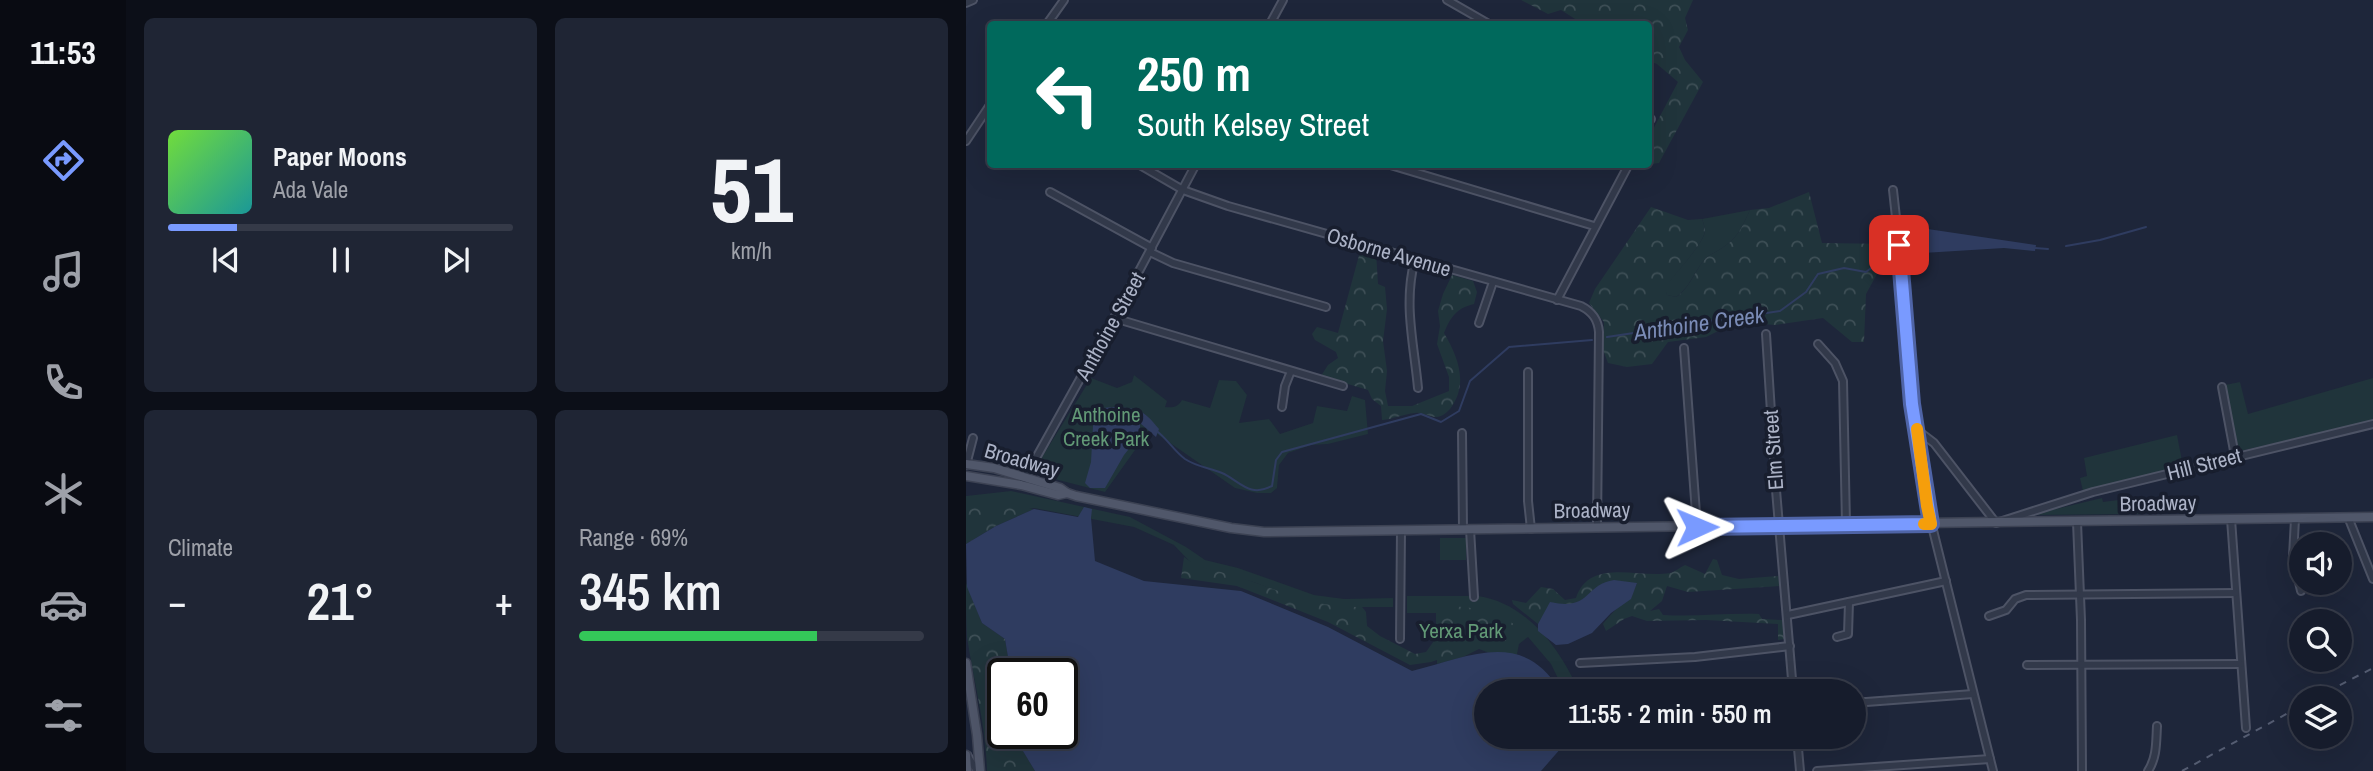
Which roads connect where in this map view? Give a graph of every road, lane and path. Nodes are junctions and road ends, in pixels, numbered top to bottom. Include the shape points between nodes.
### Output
1 (973, 0) edge
2 (1064, 0) edge
3 (1283, 0) edge
4 (1447, 0) edge
5 (966, 2) edge
6 (1049, 21) edge
7 (1272, 21) edge
8 (1484, 21) edge
9 (987, 110) edge
10 (966, 141) edge
11 (1145, 168) edge
12 (1193, 168) edge
13 (1400, 168) edge
14 (1627, 168) edge
15 (1183, 190) junction
16 (1893, 190) dead end
17 (1050, 192) dead end
18 (1594, 226) junction
19 (1151, 250) junction
20 (1415, 259) junction
21 (1493, 282) junction
22 (1557, 300) junction
23 (1326, 307) dead end
24 (1115, 318) junction
25 (1479, 323) dead end
26 (1766, 334) dead end
27 (1818, 344) dead end
28 (1684, 348) dead end
29 (1291, 371) junction
30 (1528, 372) dead end
31 (1343, 386) dead end
32 (2222, 387) dead end
33 (1418, 388) dead end
34 (1282, 407) dead end
35 (2373, 424) edge
36 (1917, 430) junction
37 (1462, 433) dead end
38 (973, 438) dead end
39 (2235, 456) junction
40 (966, 464) edge
41 (966, 476) edge
42 (1023, 481) junction
43 (2348, 517) junction
44 (2373, 517) edge
45 (2231, 519) junction
46 (2295, 519) junction
47 (2077, 522) junction
48 (1996, 523) junction
49 (1846, 524) junction
50 (1931, 524) junction
51 (1780, 526) junction
52 (1697, 527) junction
53 (1597, 528) junction
54 (1466, 529) junction
55 (1531, 529) junction
56 (1401, 530) junction
57 (2294, 532) edge
58 (2373, 579) edge
59 (1946, 581) junction
60 (2236, 593) junction
61 (2080, 596) junction
62 (1474, 597) dead end
63 (1849, 602) junction
64 (1787, 615) junction
65 (1989, 616) dead end
66 (1837, 638) dead end
67 (1400, 639) dead end
68 (1790, 646) junction
69 (966, 663) edge
70 (1580, 663) dead end
71 (2241, 664) junction
72 (2027, 665) dead end
73 (2081, 665) junction
74 (1792, 679) edge
75 (1973, 694) junction
76 (1866, 703) edge
77 (2157, 726) dead end
78 (2246, 728) dead end
79 (1798, 749) edge
80 (966, 755) edge
81 (1990, 758) junction
82 (967, 771) edge
83 (978, 771) edge
84 (1800, 771) edge
85 (1817, 771) edge
86 (1993, 771) edge
87 (2082, 771) edge
88 (2148, 771) edge

1 - 5 street
2 - 6 street
3 - 7 street
4 - 8 street
9 - 10 street
11 - 15 street, Osborne Avenue
12 - 15 street, Anthoine Street
13 - 18 street
14 - 18 street
15 - 19 street, Anthoine Street
15 - 20 street, Osborne Avenue
16 - 36 street
17 - 19 street
18 - 22 street
19 - 23 street via 1172,263
19 - 24 street, Anthoine Street
20 - 21 street, Osborne Avenue
20 - 33 street via 1409,308
21 - 22 street, Osborne Avenue
21 - 25 street
22 - 53 street, Osborne Avenue via 1594,315 1599,332
24 - 29 street
24 - 42 street, Anthoine Street
26 - 51 street, Elm Street
27 - 49 street via 1843,381
28 - 52 street
29 - 31 street
29 - 34 street
30 - 55 street
32 - 39 street
35 - 39 street, Hill Street
36 - 48 street via 1934,443
36 - 50 street
37 - 54 street
38 - 40 street
39 - 48 street, Hill Street via 2092,492
40 - 42 main road, Broadway via 994,468
41 - 42 main road, Broadway
42 - 56 main road, Broadway via 1253,531
43 - 44 main road, Broadway
43 - 46 main road, Broadway
43 - 58 street
45 - 46 main road, Broadway
45 - 47 main road, Broadway
45 - 60 street
46 - 57 street
47 - 48 main road, Broadway
47 - 61 street
48 - 50 main road, Broadway
49 - 50 main road, Broadway
49 - 51 main road, Broadway
50 - 59 street
51 - 52 main road, Broadway
51 - 64 street, Elm Street
52 - 53 main road, Broadway
53 - 55 main road, Broadway
54 - 55 main road, Broadway
54 - 56 main road, Broadway
54 - 62 street
56 - 67 street
59 - 63 street
59 - 75 street
60 - 61 street
60 - 71 street
61 - 65 street via 2023,596
61 - 73 street
63 - 64 street
63 - 66 street via 1848,634
64 - 68 street, Elm Street
68 - 70 street
68 - 74 street, Elm Street
69 - 83 main road
71 - 73 street
71 - 78 street
72 - 73 street
73 - 87 street
75 - 76 street
75 - 81 street
77 - 88 street via 2156,749
79 - 84 street
80 - 82 main road
80 - 83 street
81 - 85 street
81 - 86 street

